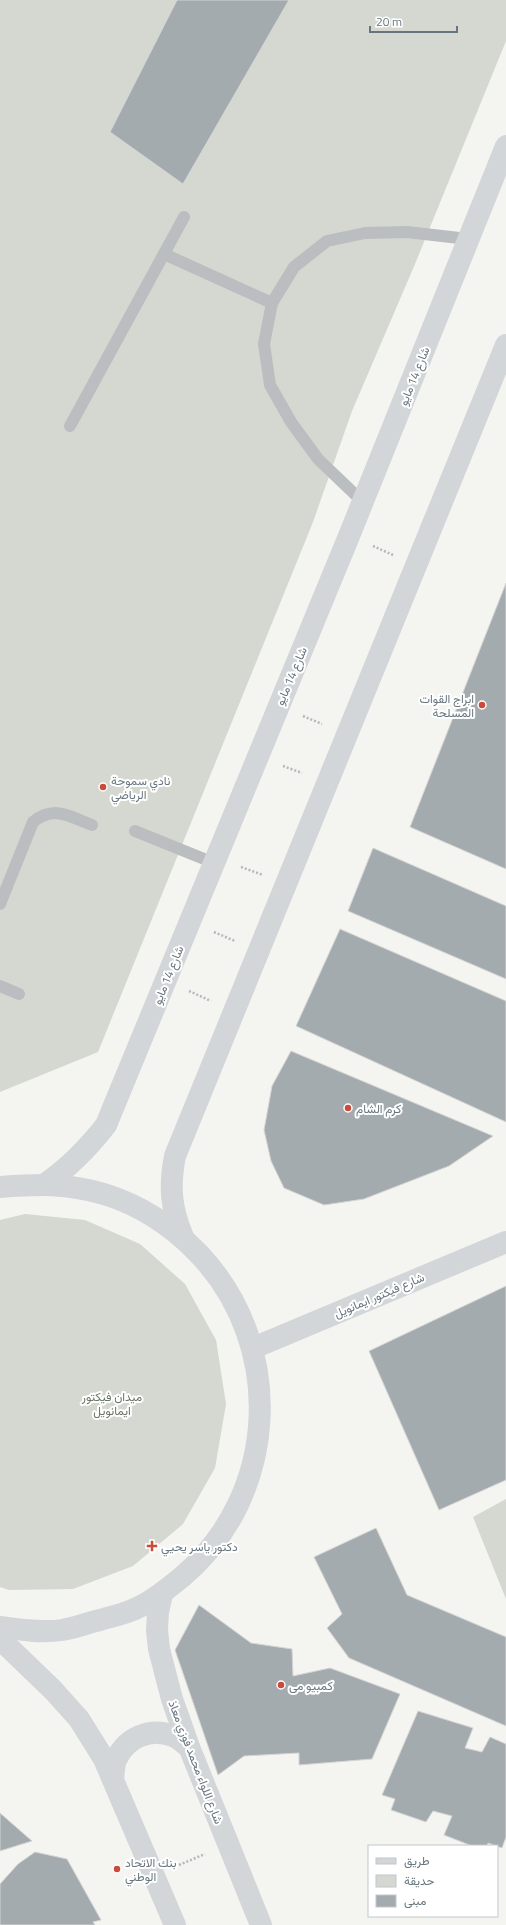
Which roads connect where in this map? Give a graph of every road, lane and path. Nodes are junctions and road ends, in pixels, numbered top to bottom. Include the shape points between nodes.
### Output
1 (506, 146) edge
2 (184, 217) dead end
3 (468, 239) junction
4 (164, 254) junction
5 (272, 303) junction
6 (506, 345) edge
7 (70, 426) dead end
8 (363, 502) junction
9 (349, 536) junction
10 (416, 566) junction
11 (278, 706) junction
12 (348, 734) junction
13 (258, 757) junction
14 (328, 783) junction
15 (92, 825) dead end
16 (135, 831) dead end
17 (215, 860) junction
18 (286, 884) junction
19 (0, 904) edge
20 (190, 921) junction
21 (259, 951) junction
22 (165, 981) junction
23 (0, 986) edge
24 (19, 994) dead end
25 (235, 1011) junction
26 (45, 1184) junction
27 (0, 1187) edge
28 (183, 1237) junction
29 (506, 1242) edge
30 (253, 1348) junction
31 (162, 1594) junction
32 (0, 1627) edge
33 (0, 1639) edge
34 (189, 1747) junction
35 (113, 1778) junction
36 (228, 1844) junction
37 (154, 1876) junction
38 (175, 1925) edge
39 (261, 1925) edge

1 - 3 main road, شارع 14 مايو
2 - 4 lane
3 - 5 lane via 407,232 365,233 327,241 294,267
3 - 8 main road, شارع 14 مايو
4 - 5 lane
4 - 7 lane
5 - 8 lane via 264,344 270,385 291,422 318,459
6 - 10 main road
8 - 9 main road, شارع 14 مايو
9 - 10 path
9 - 11 main road, شارع 14 مايو
10 - 12 main road
11 - 12 path
11 - 13 main road, شارع 14 مايو
12 - 14 main road
13 - 14 path
13 - 17 main road, شارع 14 مايو
14 - 18 main road
15 - 19 lane via 52,812 42,815 33,822
16 - 17 lane
17 - 18 path
17 - 20 main road, شارع 14 مايو
18 - 21 main road
20 - 21 path
20 - 22 main road, شارع 14 مايو
21 - 25 main road
22 - 25 path
22 - 26 main road, شارع 14 مايو via 106,1125 80,1157
23 - 24 lane
25 - 28 main road via 176,1156 171,1197 175,1218
26 - 27 main road
26 - 28 main road via 79,1188 106,1195 148,1213
28 - 30 main road via 213,1269 237,1306
29 - 30 main road, شارع فيكتور ايمانويل
30 - 31 main road via 259,1382 260,1416 257,1450 247,1483 227,1526 208,1551
31 - 32 main road via 130,1611 61,1630 23,1631
31 - 34 main road, شارع اللواء محمد فوزي معاذ via 158,1612 159,1649 172,1699
33 - 35 main road via 79,1719
34 - 35 main road via 174,1736 157,1732 139,1735 124,1745 116,1761
34 - 36 main road, شارع اللواء محمد فوزي معاذ
35 - 37 main road
36 - 37 path
36 - 39 main road, شارع اللواء محمد فوزي معاذ
37 - 38 main road

